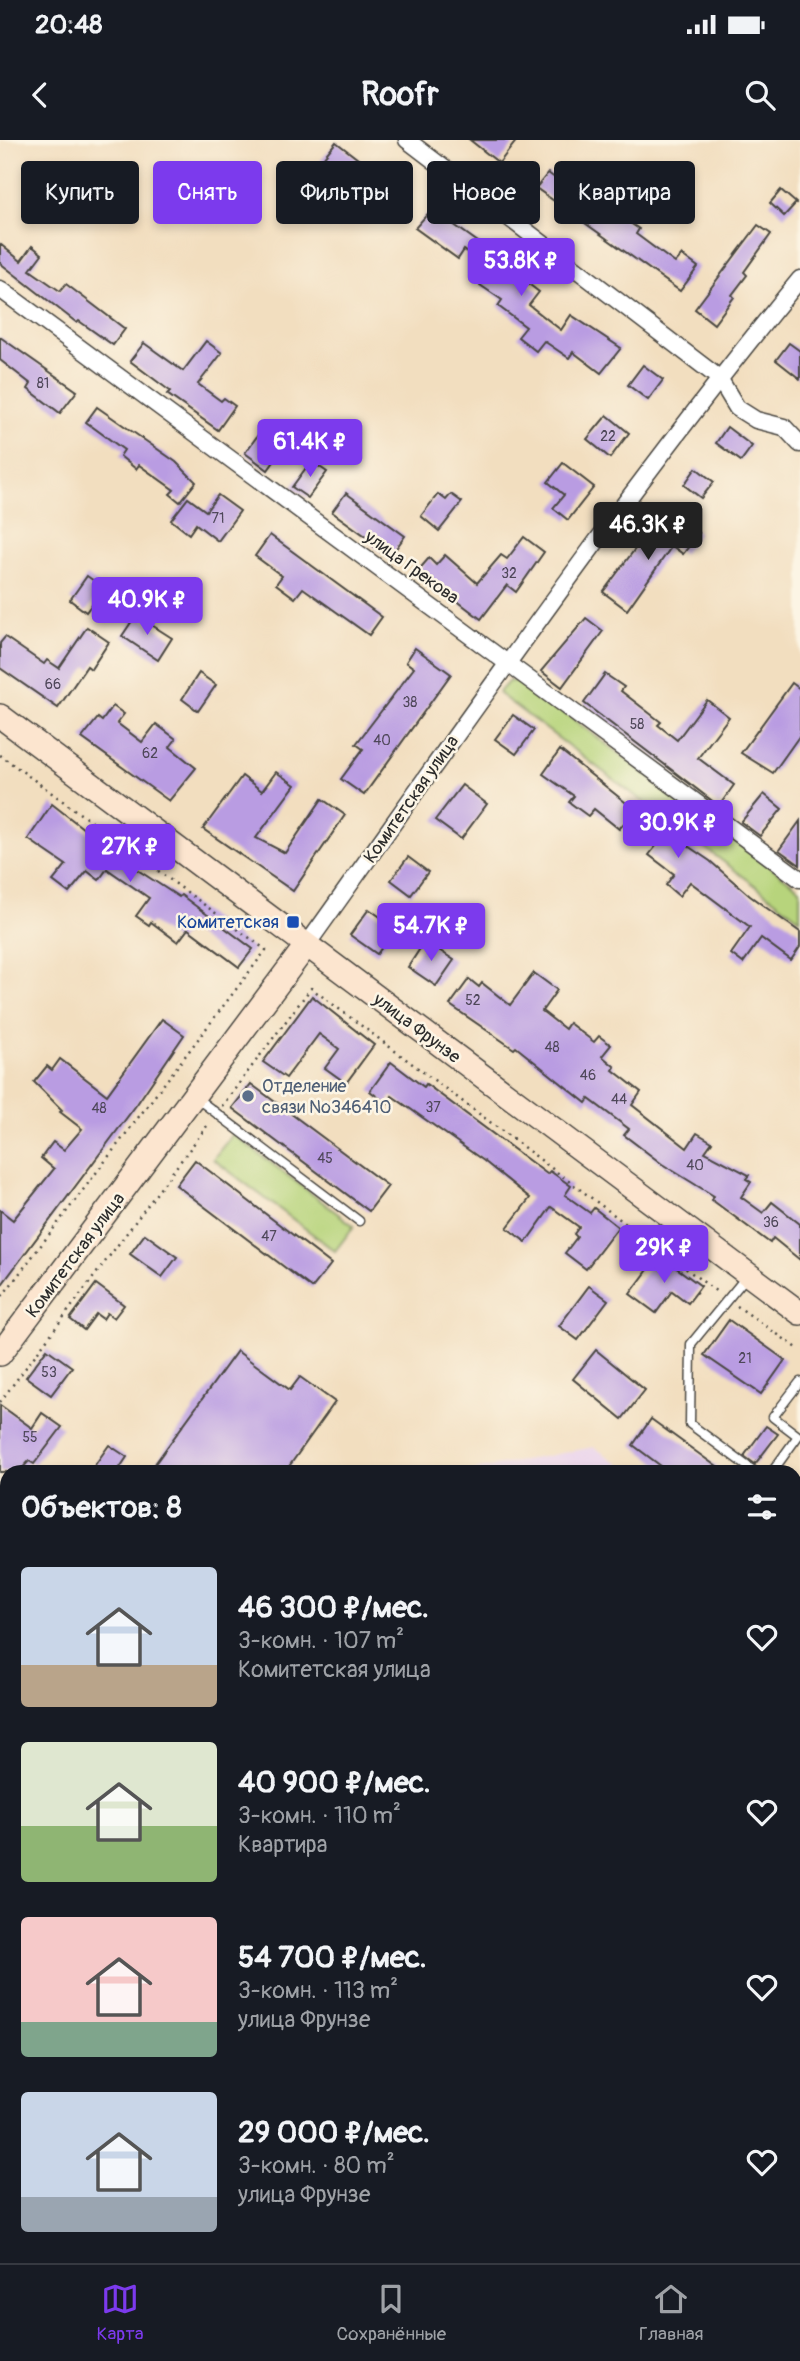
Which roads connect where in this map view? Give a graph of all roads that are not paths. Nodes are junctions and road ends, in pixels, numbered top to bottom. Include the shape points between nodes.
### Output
1 (407, 140) edge
2 (800, 279) edge
3 (0, 289) edge
4 (719, 378) junction
5 (792, 427) edge
6 (800, 444) edge
7 (509, 661) junction
8 (0, 716) edge
9 (800, 878) edge
10 (306, 946) junction
11 (195, 1097) junction
12 (359, 1222) dead end
13 (748, 1275) junction
14 (800, 1313) edge
15 (0, 1354) edge
16 (800, 1382) edge
17 (746, 1465) edge
18 (777, 1465) edge

1 - 4 street
2 - 4 street, Комитетская улица
3 - 7 street, улица Грекова
4 - 5 street via 737,408 757,420
4 - 7 street, Комитетская улица
5 - 6 street
7 - 9 street, улица Грекова
7 - 10 street, Комитетская улица
8 - 10 street, улица Фрунзе
10 - 11 street, Комитетская улица
10 - 13 street, улица Фрунзе
11 - 12 lane
11 - 15 street, Комитетская улица
13 - 14 street, улица Фрунзе
13 - 17 lane via 691,1344 690,1424
16 - 18 lane via 772,1417 798,1436

